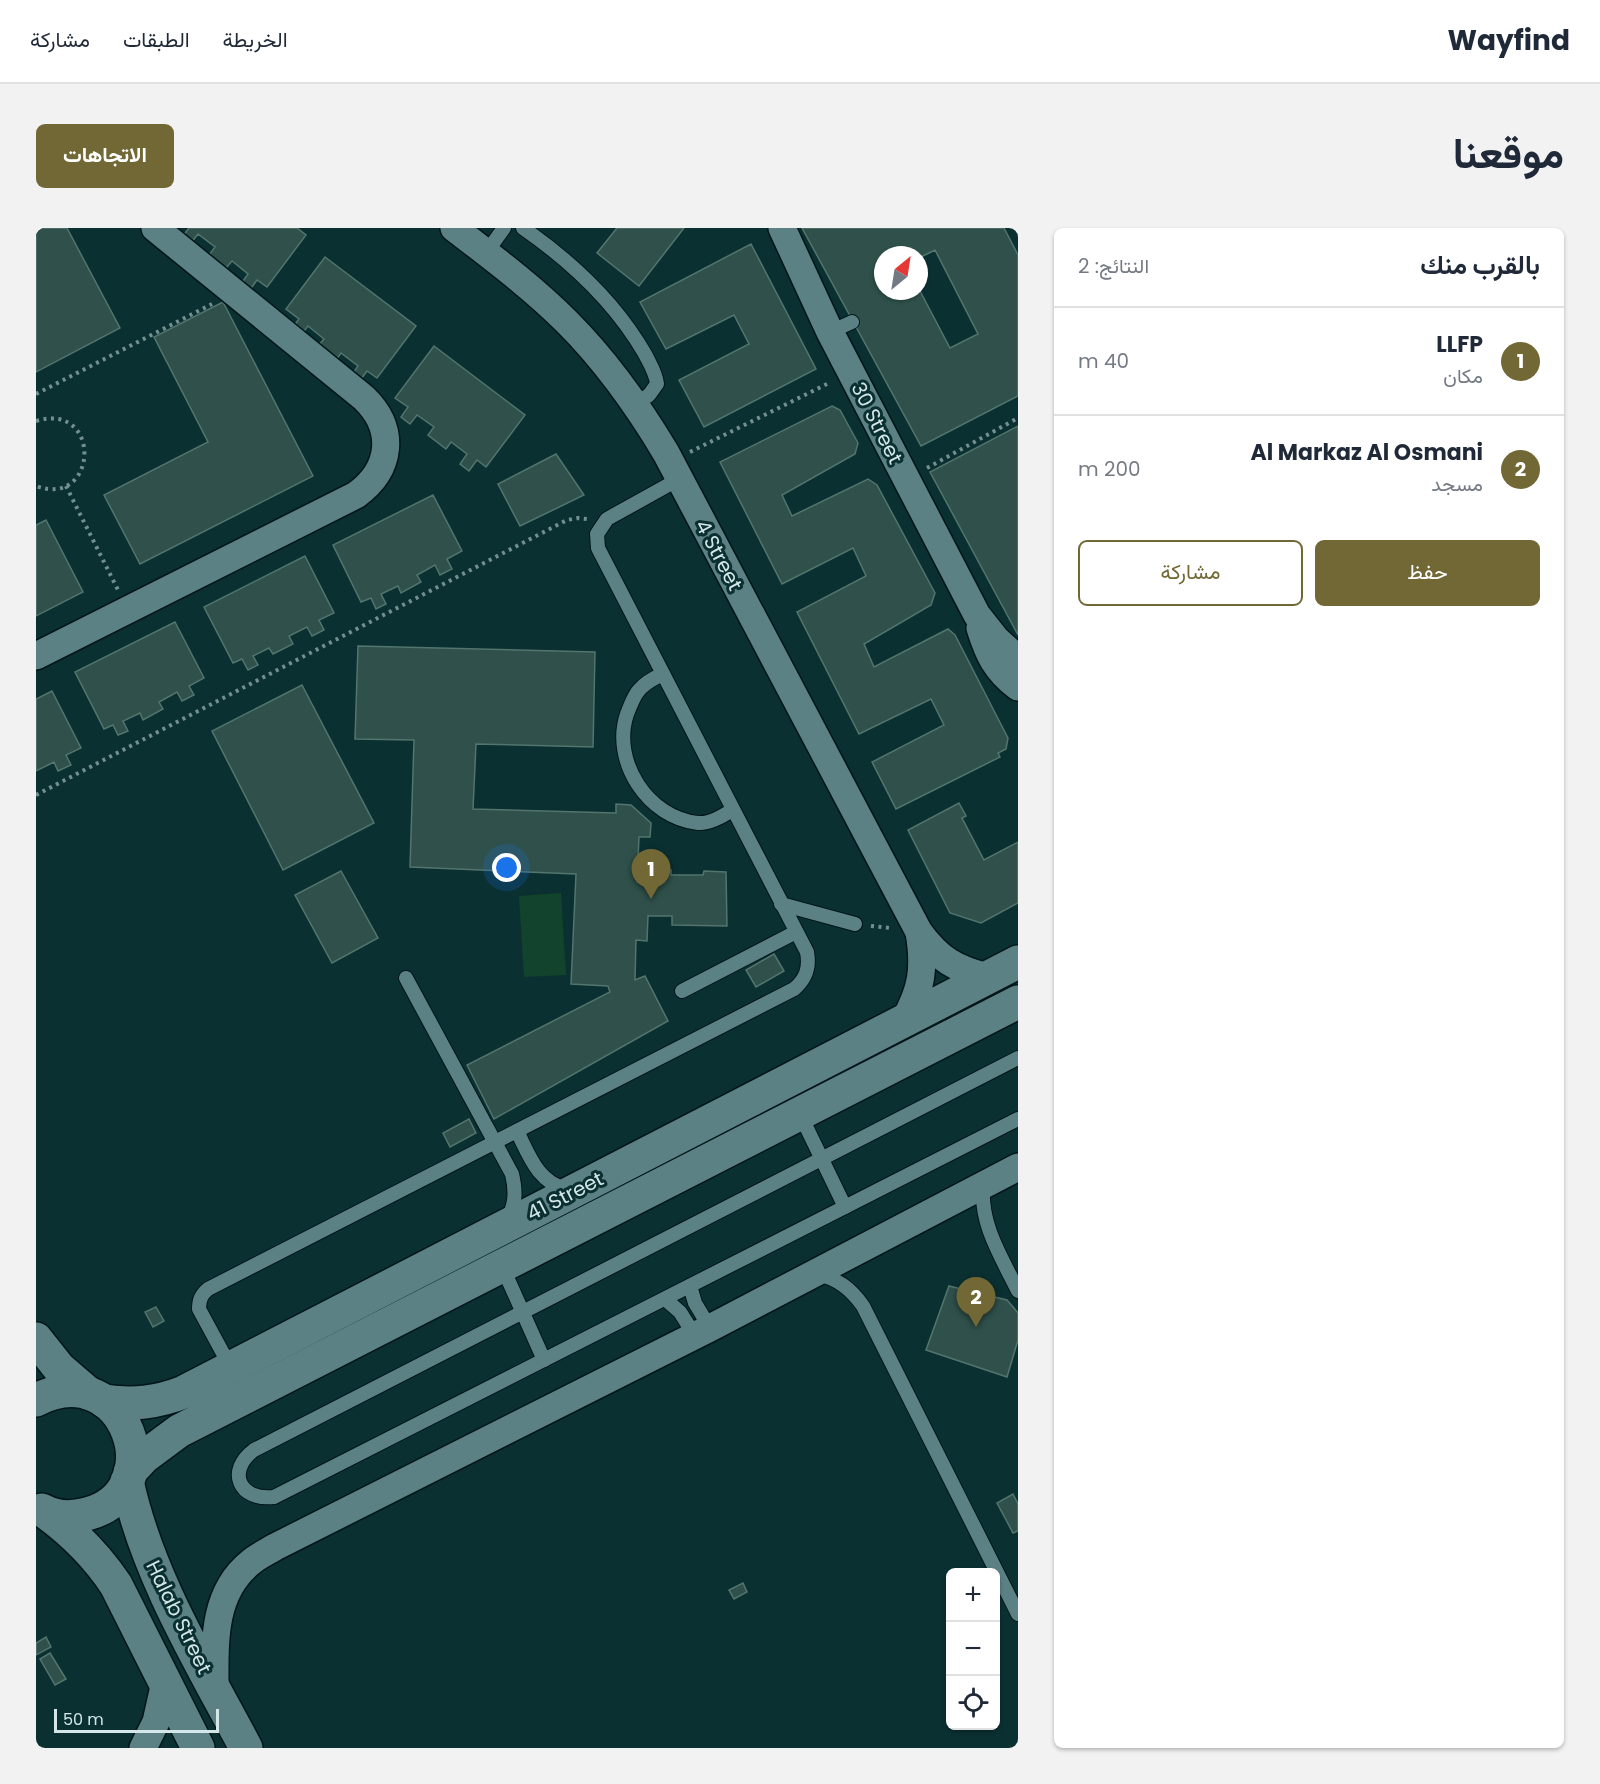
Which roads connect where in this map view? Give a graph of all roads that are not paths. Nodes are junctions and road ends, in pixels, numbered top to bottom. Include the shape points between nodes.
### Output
1 (155, 228) edge
2 (454, 228) edge
3 (504, 228) edge
4 (523, 228) edge
5 (782, 228) edge
6 (486, 253) junction
7 (635, 405) junction
8 (675, 470) junction
9 (977, 615) junction
10 (36, 656) edge
11 (1018, 659) edge
12 (663, 674) junction
13 (1018, 687) edge
14 (732, 810) junction
15 (781, 904) junction
16 (855, 924) dead end
17 (796, 932) junction
18 (919, 932) junction
19 (1018, 962) edge
20 (988, 977) junction
21 (406, 978) dead end
22 (682, 991) dead end
23 (1018, 1002) edge
24 (904, 1020) junction
25 (1018, 1058) edge
26 (800, 1114) junction
27 (1018, 1119) edge
28 (517, 1131) junction
29 (495, 1142) junction
30 (821, 1158) junction
31 (1018, 1167) edge
32 (983, 1185) junction
33 (575, 1190) junction
34 (845, 1207) junction
35 (500, 1229) junction
36 (501, 1265) junction
37 (816, 1273) junction
38 (690, 1286) junction
39 (1018, 1291) edge
40 (665, 1299) junction
41 (522, 1312) junction
42 (702, 1332) junction
43 (36, 1340) edge
44 (544, 1360) junction
45 (231, 1368) junction
46 (96, 1397) junction
47 (36, 1400) edge
48 (128, 1477) junction
49 (40, 1510) edge
50 (1018, 1614) edge
51 (165, 1682) junction
52 (215, 1688) junction
53 (143, 1748) edge
54 (198, 1748) edge
55 (246, 1748) edge

1 - 10 street via 373,407 386,443 381,468 356,495
2 - 6 street, 4 Street
3 - 6 lane
4 - 7 lane via 558,253 598,290 638,342 657,384
5 - 9 street, 30 Street via 843,325 850,372
6 - 7 street, 4 Street via 567,322
7 - 8 street, 4 Street
8 - 12 lane via 607,519 597,534 598,548
8 - 18 street, 4 Street
9 - 11 street, 30 Street
9 - 13 street, 30 Street via 994,665
12 - 14 lane
12 - 14 lane via 640,688 624,724 624,752 633,778 650,800 673,816 700,823
14 - 15 lane
15 - 16 lane
15 - 17 lane
17 - 22 lane
17 - 28 lane via 809,963 802,982 794,989
18 - 20 street, 4 Street via 948,963
18 - 24 street, 4 Street via 922,978
19 - 20 street, 41 Street
20 - 24 street, 41 Street
21 - 29 lane
23 - 26 street, 41 Street
24 - 33 street, 41 Street
25 - 30 lane
26 - 30 lane
26 - 36 street, 41 Street
27 - 34 lane
28 - 29 lane
28 - 33 lane via 543,1177
29 - 35 lane via 515,1185 513,1209
29 - 45 lane via 202,1294 199,1309
30 - 34 lane
30 - 41 lane
31 - 32 street
32 - 37 street
32 - 39 lane via 986,1224
33 - 35 street, 41 Street
34 - 38 lane
35 - 45 street, 41 Street
36 - 41 lane
36 - 48 street, 41 Street via 179,1431 144,1457
37 - 42 street
37 - 50 lane via 843,1284 863,1306
38 - 40 lane
38 - 42 lane
40 - 42 lane
40 - 44 lane
41 - 44 lane
41 - 44 lane via 254,1450 238,1470 240,1483 248,1494 261,1499 274,1497
42 - 52 street via 250,1563 231,1585 219,1612
43 - 46 street via 59,1368
45 - 46 street, 41 Street via 165,1400 124,1404
46 - 47 street, 41 Street via 71,1390
46 - 48 street, Halab Street via 121,1418 131,1440 133,1456
48 - 49 street, 41 Street via 118,1494 92,1513 61,1517
48 - 52 street, Halab Street via 138,1527 155,1571
49 - 51 street, Halab Street via 85,1544 101,1563
51 - 53 street via 156,1722
51 - 54 street, Halab Street
52 - 55 street, Halab Street

